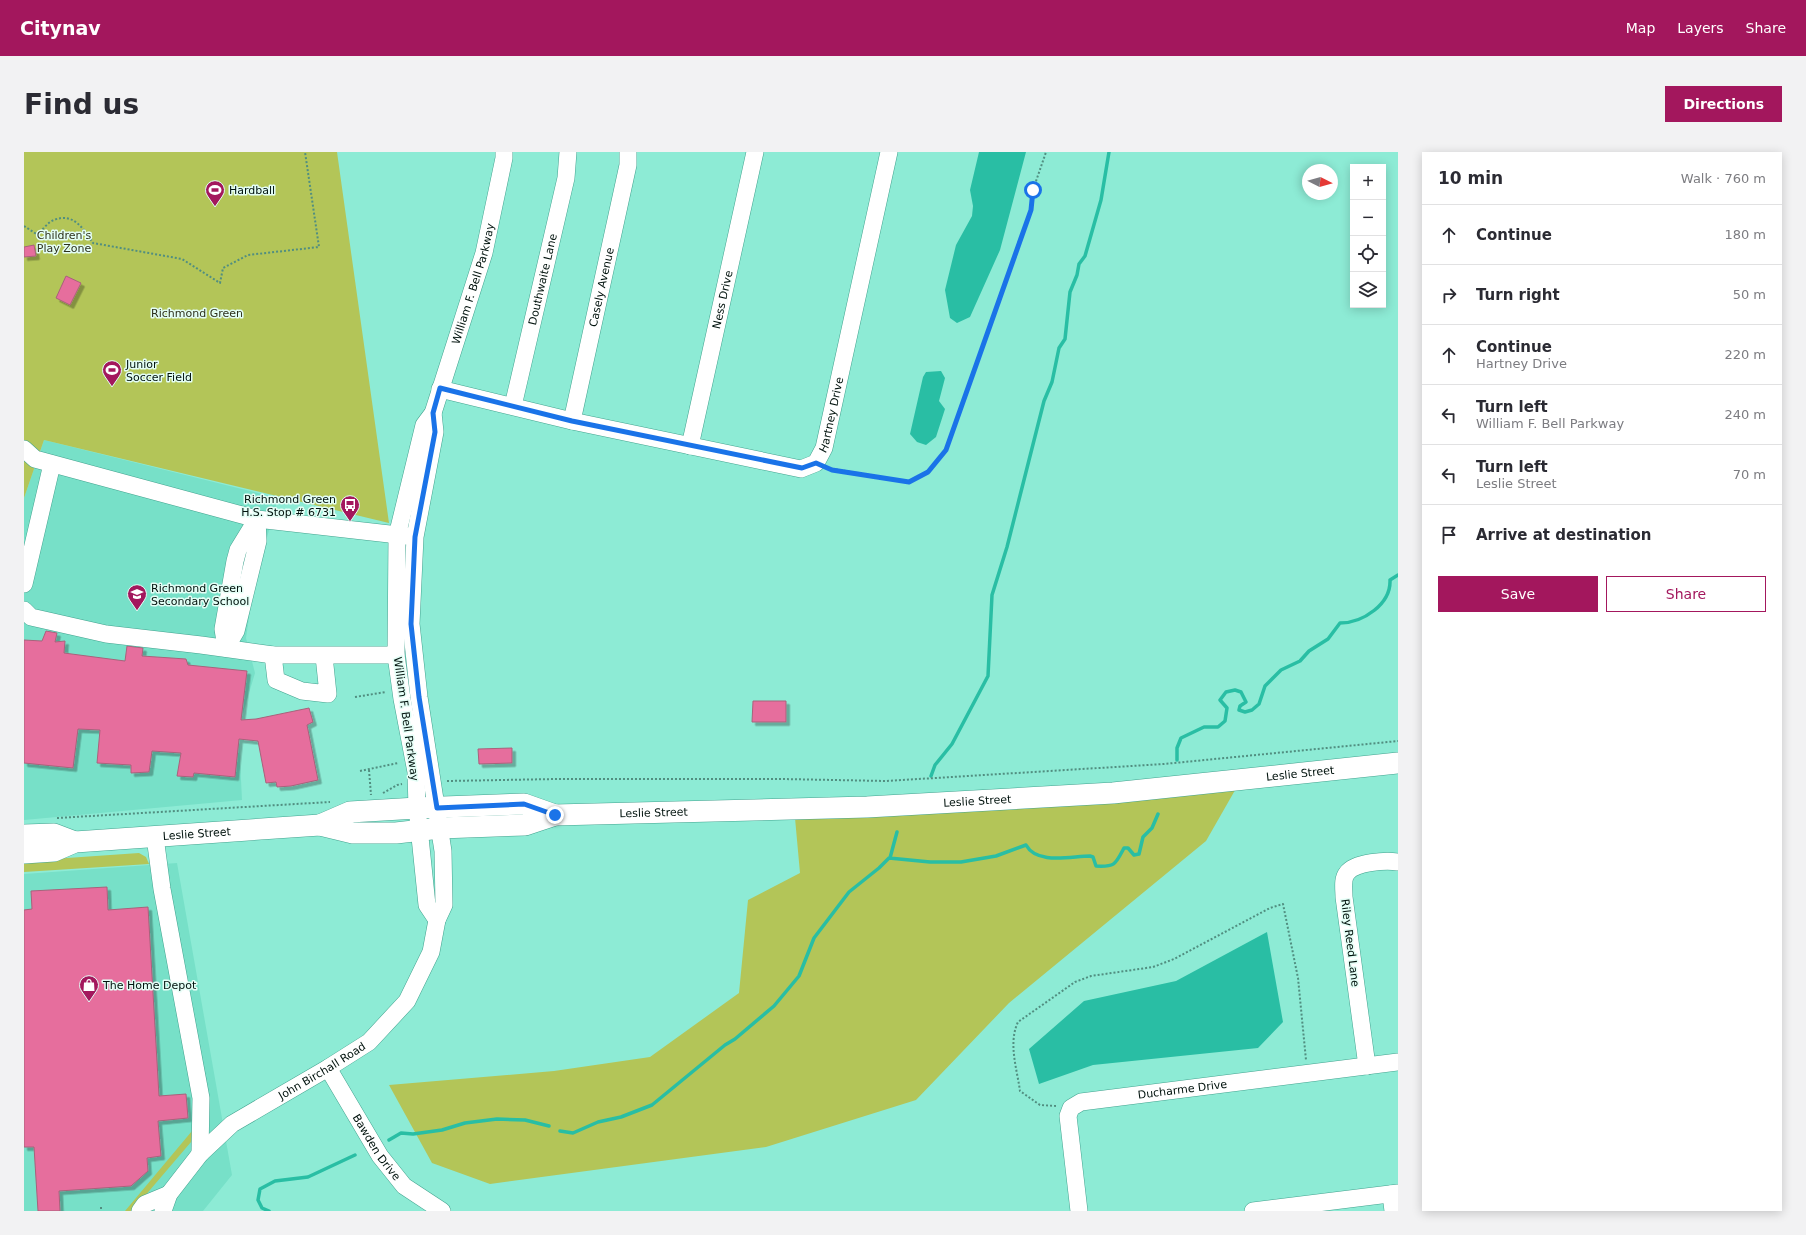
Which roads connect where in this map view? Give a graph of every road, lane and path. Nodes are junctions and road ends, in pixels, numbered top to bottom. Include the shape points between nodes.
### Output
1 (305, 152) edge
2 (504, 152) edge
3 (568, 152) edge
4 (628, 152) edge
5 (755, 152) edge
6 (889, 152) edge
7 (1046, 152) edge
8 (24, 226) edge
9 (440, 388) junction
10 (513, 406) junction
11 (433, 413) junction
12 (572, 421) junction
13 (690, 446) junction
14 (24, 449) edge
15 (816, 463) junction
16 (52, 464) junction
17 (257, 519) junction
18 (397, 536) junction
19 (415, 537) junction
20 (24, 584) edge
21 (24, 610) edge
22 (226, 648) junction
23 (273, 655) junction
24 (396, 655) junction
25 (324, 656) junction
26 (388, 691) dead end
27 (355, 697) dead end
28 (1398, 741) edge
29 (398, 763) dead end
30 (1398, 763) edge
31 (369, 769) junction
32 (360, 771) dead end
33 (447, 781) dead end
34 (404, 784) dead end
35 (378, 796) dead end
36 (371, 800) dead end
37 (338, 802) dead end
38 (432, 815) junction
39 (55, 818) dead end
40 (320, 825) junction
41 (419, 829) junction
42 (24, 835) edge
43 (155, 836) junction
44 (75, 842) junction
45 (24, 853) edge
46 (1398, 862) edge
47 (437, 920) junction
48 (1398, 1062) edge
49 (1367, 1066) junction
50 (328, 1068) junction
51 (1308, 1074) junction
52 (1071, 1108) junction
53 (200, 1154) junction
54 (1394, 1193) edge
55 (169, 1194) junction
56 (101, 1207) dead end
57 (1262, 1210) edge
58 (101, 1211) edge
59 (140, 1211) edge
60 (163, 1211) edge
61 (442, 1211) edge
62 (1079, 1211) edge
63 (1393, 1211) edge

1 - 8 path via 319,247 248,255 223,268 220,283 182,259 93,243 80,224 66,218 53,220 38,235
2 - 9 street, William F. Bell Parkway via 484,254
3 - 10 street, Douthwaite Lane via 566,178
4 - 12 street, Casely Avenue via 628,165
5 - 13 street, Ness Drive
6 - 15 street, Hartney Drive via 824,448
7 - 15 path via 1033,190 1031,210 946,450 928,472 909,482 832,470
9 - 10 street, Hartney Drive
9 - 11 street, William F. Bell Parkway
10 - 12 street, Hartney Drive
11 - 18 street, William F. Bell Parkway via 424,425
11 - 19 street, William F. Bell Parkway via 435,432
12 - 13 street, Hartney Drive
13 - 15 street, Hartney Drive via 802,468
14 - 16 street via 35,459
16 - 17 street
16 - 20 street
17 - 18 street
17 - 22 street via 238,550 223,629
18 - 19 street
18 - 24 street, William F. Bell Parkway
19 - 38 street, William F. Bell Parkway via 411,624
21 - 22 street via 31,617 106,634
22 - 23 street
23 - 25 street
23 - 25 street via 276,680 302,691 328,694
24 - 25 street
24 - 38 street, William F. Bell Parkway via 416,772
26 - 27 path
28 - 33 path via 1164,764 886,781
29 - 31 path
30 - 38 main road, Leslie Street via 1113,793 867,807 555,815 525,825
31 - 32 path
31 - 36 path
34 - 35 path via 397,785
37 - 39 path
38 - 40 main road, Leslie Street via 350,812
38 - 41 main road, Leslie Street
38 - 47 street, John Birchall Road via 443,851 444,905
40 - 41 main road, Leslie Street via 353,833 396,833
40 - 43 main road, Leslie Street
41 - 47 street via 427,905
42 - 44 main road, Leslie Street via 54,834
43 - 44 main road, Leslie Street
43 - 53 street via 162,889 201,1098
44 - 45 main road, Leslie Street via 54,851
46 - 49 street, Riley Reed Lane via 1361,865 1352,868 1344,879 1344,897
47 - 50 street, John Birchall Road via 431,952 407,1001 369,1042
48 - 49 street, Ducharme Drive
49 - 51 street, Ducharme Drive
50 - 53 street, John Birchall Road via 232,1124
50 - 61 street, Bawden Drive via 380,1156 399,1180
51 - 52 street, Ducharme Drive via 1081,1102
51 - 52 path via 1298,978 1283,904 1270,908 1174,959 1153,966 1091,976 1075,982 1018,1022 1013,1032 1013,1043 1020,1091 1040,1105
52 - 62 street via 1069,1121
53 - 55 street, John Birchall Road
54 - 57 street
54 - 63 street
55 - 59 street, John Birchall Road via 145,1204
55 - 60 street, John Birchall Road
56 - 58 path

